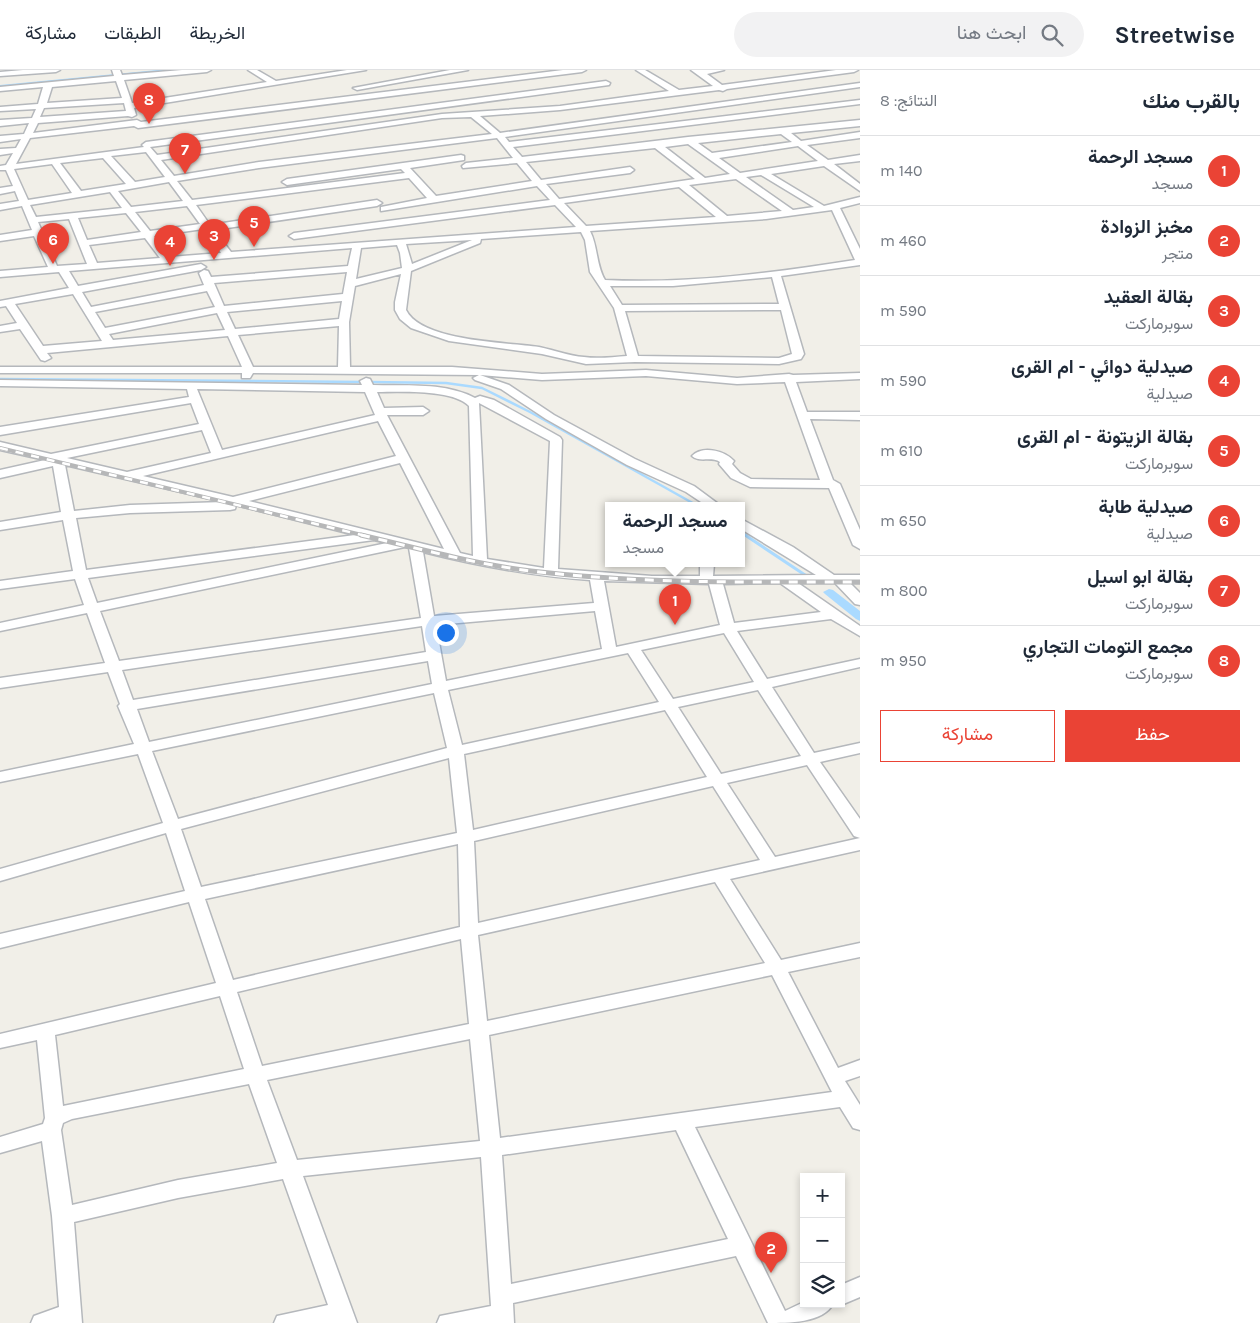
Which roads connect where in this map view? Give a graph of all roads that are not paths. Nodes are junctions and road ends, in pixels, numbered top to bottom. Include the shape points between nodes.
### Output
1 (56, 70) edge
2 (128, 70) edge
3 (201, 70) edge
4 (252, 70) edge
5 (363, 70) edge
6 (464, 70) edge
7 (582, 70) edge
8 (588, 70) edge
9 (640, 70) edge
10 (720, 70) edge
11 (767, 70) edge
12 (854, 70) edge
13 (563, 71) edge
14 (697, 72) edge
15 (72, 73) dead end
16 (0, 74) edge
17 (117, 74) edge
18 (207, 74) edge
19 (784, 79) junction
20 (606, 82) junction
21 (387, 83) junction
22 (275, 84) junction
23 (213, 85) dead end
24 (860, 85) edge
25 (720, 87) junction
26 (614, 88) dead end
27 (0, 89) edge
28 (47, 89) junction
29 (349, 89) dead end
30 (239, 90) junction
31 (76, 91) dead end
32 (331, 92) dead end
33 (402, 92) junction
34 (676, 92) junction
35 (219, 93) junction
36 (626, 96) junction
37 (250, 99) dead end
38 (741, 101) junction
39 (860, 102) edge
40 (40, 106) junction
41 (130, 106) junction
42 (426, 108) junction
43 (0, 109) edge
44 (472, 113) junction
45 (652, 114) junction
46 (760, 115) junction
47 (362, 116) junction
48 (442, 116) junction
49 (272, 118) junction
50 (34, 120) junction
51 (0, 123) edge
52 (860, 123) edge
53 (137, 124) junction
54 (374, 126) junction
55 (669, 126) junction
56 (414, 128) junction
57 (783, 131) junction
58 (860, 135) edge
59 (499, 136) junction
60 (0, 139) edge
61 (453, 142) junction
62 (691, 142) junction
63 (799, 143) junction
64 (23, 144) junction
65 (146, 144) junction
66 (431, 145) junction
67 (508, 145) junction
68 (658, 146) junction
69 (300, 148) junction
70 (0, 152) edge
71 (105, 154) junction
72 (250, 155) junction
73 (711, 156) junction
74 (154, 158) junction
75 (461, 158) junction
76 (860, 158) edge
77 (520, 161) junction
78 (54, 162) junction
79 (826, 162) junction
80 (271, 163) junction
81 (404, 165) junction
82 (4, 167) edge
83 (629, 170) junction
84 (762, 172) junction
85 (410, 175) junction
86 (738, 175) junction
87 (170, 178) junction
88 (472, 179) junction
89 (702, 180) junction
90 (287, 182) junction
91 (538, 182) junction
92 (681, 184) junction
93 (132, 185) junction
94 (16, 188) junction
95 (860, 188) edge
96 (112, 189) junction
97 (0, 191) edge
98 (295, 192) junction
99 (78, 194) junction
100 (369, 197) junction
101 (433, 200) junction
102 (556, 202) junction
103 (857, 202) edge
104 (24, 203) junction
105 (475, 203) junction
106 (189, 204) junction
107 (280, 206) junction
108 (835, 206) junction
109 (0, 207) edge
110 (824, 209) junction
111 (130, 211) junction
112 (791, 213) junction
113 (74, 217) junction
114 (725, 219) junction
115 (34, 220) junction
116 (400, 223) junction
117 (206, 227) junction
118 (585, 230) junction
119 (38, 232) junction
120 (148, 234) junction
121 (507, 234) junction
122 (294, 236) junction
123 (482, 236) junction
124 (0, 238) edge
125 (420, 241) junction
126 (400, 242) junction
127 (86, 243) junction
128 (357, 245) junction
129 (300, 249) junction
130 (229, 256) junction
131 (167, 260) junction
132 (860, 261) edge
133 (199, 263) junction
134 (93, 266) junction
135 (58, 269) junction
136 (353, 269) junction
137 (408, 269) junction
138 (0, 274) edge
139 (776, 275) junction
140 (602, 283) junction
141 (208, 284) junction
142 (351, 284) junction
143 (74, 290) junction
144 (349, 297) junction
145 (4, 303) edge
146 (784, 307) junction
147 (619, 308) junction
148 (221, 309) junction
149 (90, 310) junction
150 (344, 322) junction
151 (22, 324) junction
152 (0, 329) edge
153 (104, 332) junction
154 (232, 332) junction
155 (109, 343) junction
156 (39, 350) junction
157 (633, 360) junction
158 (51, 369) junction
159 (0, 370) edge
160 (344, 370) junction
161 (248, 371) junction
162 (431, 371) junction
163 (860, 376) edge
164 (788, 377) junction
165 (366, 381) junction
166 (0, 383) edge
167 (242, 385) junction
168 (190, 386) junction
169 (196, 399) junction
170 (480, 399) dead end
171 (423, 411) dead end
172 (381, 415) junction
173 (802, 415) junction
174 (860, 416) edge
175 (206, 426) junction
176 (1, 427) edge
177 (0, 446) edge
178 (217, 453) junction
179 (698, 456) dead end
180 (403, 458) junction
181 (54, 460) junction
182 (0, 474) edge
183 (127, 476) junction
184 (828, 484) junction
185 (234, 501) junction
186 (709, 502) edge
187 (251, 505) junction
188 (69, 515) junction
189 (745, 525) edge
190 (0, 526) edge
191 (378, 536) junction
192 (409, 545) junction
193 (860, 545) edge
194 (454, 556) junction
195 (480, 562) junction
196 (708, 567) edge
197 (628, 571) edge
198 (552, 573) junction
199 (80, 575) junction
200 (596, 577) junction
201 (860, 579) edge
202 (784, 580) junction
203 (836, 580) junction
204 (710, 581) junction
205 (0, 585) edge
206 (860, 601) edge
207 (602, 606) junction
208 (93, 608) junction
209 (834, 614) junction
210 (429, 621) junction
211 (0, 628) edge
212 (728, 628) junction
213 (860, 632) edge
214 (632, 648) junction
215 (610, 653) junction
216 (435, 655) junction
217 (860, 663) edge
218 (113, 667) junction
219 (0, 682) edge
220 (763, 685) junction
221 (440, 688) junction
222 (667, 705) junction
223 (126, 706) junction
224 (142, 747) junction
225 (860, 748) edge
226 (456, 751) junction
227 (810, 758) junction
228 (0, 777) edge
229 (717, 780) junction
230 (172, 826) junction
231 (860, 832) edge
232 (466, 837) junction
233 (860, 844) edge
234 (772, 865) junction
235 (0, 875) edge
236 (720, 876) junction
237 (194, 895) junction
238 (470, 931) junction
239 (0, 941) edge
240 (860, 950) edge
241 (777, 968) junction
242 (227, 990) junction
243 (478, 1030) junction
244 (45, 1031) junction
245 (0, 1041) edge
246 (860, 1068) edge
247 (255, 1074) junction
248 (833, 1077) junction
249 (845, 1098) junction
250 (682, 1121) junction
251 (860, 1122) edge
252 (53, 1124) junction
253 (0, 1145) edge
254 (491, 1148) junction
255 (292, 1169) junction
256 (64, 1216) junction
257 (743, 1246) junction
258 (860, 1286) edge
259 (845, 1293) edge
260 (502, 1311) edge
261 (811, 1314) edge
262 (71, 1318) edge
263 (344, 1318) edge
264 (42, 1323) edge
265 (285, 1323) edge
266 (448, 1323) edge
267 (779, 1323) edge
268 (783, 1323) edge

1 - 16 street
2 - 17 street
3 - 17 street via 157,78
3 - 18 street
4 - 22 street
5 - 21 street
5 - 22 street
6 - 21 street
7 - 13 street
8 - 20 street
9 - 34 street
10 - 14 street
11 - 19 street
12 - 19 street
13 - 33 street
14 - 25 street
15 - 17 street
17 - 28 street
17 - 41 street via 119,89
19 - 25 street
20 - 26 street
20 - 42 street
21 - 29 street
21 - 33 street
22 - 30 street
23 - 35 street
24 - 38 street
25 - 34 street
25 - 38 street
27 - 28 street
28 - 31 street
28 - 40 street
30 - 35 street
30 - 37 street
32 - 49 street via 256,103
33 - 42 street
33 - 49 street
34 - 36 street
35 - 41 street via 173,97
36 - 44 street via 549,109
36 - 45 street
38 - 45 street
38 - 46 street
39 - 46 street
40 - 41 street
40 - 43 street
40 - 50 street
41 - 50 street
41 - 53 street
42 - 47 street
42 - 48 street
44 - 48 street
44 - 59 street
45 - 55 street
45 - 59 street
46 - 55 street
46 - 57 street
47 - 49 street
47 - 54 street
48 - 56 street
49 - 53 street
49 - 65 street
49 - 69 street
50 - 51 street
50 - 64 street
52 - 57 street
53 - 64 street via 140,131
54 - 56 street
54 - 69 street
55 - 62 street
55 - 67 street
56 - 66 street
57 - 62 street
57 - 63 street
58 - 63 street
59 - 61 street
59 - 67 street
60 - 64 street
61 - 66 street
61 - 75 street
62 - 68 street
62 - 73 street
63 - 73 street
63 - 79 street
64 - 70 street
64 - 82 street
65 - 71 street
65 - 74 street
66 - 69 street
67 - 77 street
68 - 83 street
68 - 89 street
69 - 72 street
69 - 80 street
71 - 78 street
71 - 93 street
72 - 74 street
72 - 80 street
72 - 87 street
73 - 86 street
74 - 87 street
75 - 81 street
75 - 88 street
76 - 79 street
77 - 83 street
77 - 88 street
77 - 91 street
78 - 82 street
78 - 99 street
79 - 84 street
79 - 95 street
80 - 90 street
81 - 85 street
81 - 90 street
82 - 94 street
83 - 91 street
83 - 92 street
83 - 102 street
84 - 86 street
84 - 110 street
85 - 100 street
85 - 101 street
86 - 89 street
86 - 112 street
87 - 93 street
87 - 106 street
88 - 91 street
88 - 105 street
89 - 92 street
90 - 98 street
91 - 102 street
92 - 114 street
93 - 96 street
94 - 97 street
94 - 104 street
96 - 99 street
96 - 111 street
98 - 100 street
98 - 107 street
99 - 104 street
100 - 101 street
100 - 107 street
100 - 116 street
101 - 105 street
102 - 105 street
102 - 118 street
103 - 108 street
104 - 109 street
104 - 115 street
105 - 116 street
105 - 121 street
106 - 107 street
106 - 111 street
106 - 117 street
107 - 117 street
107 - 122 street
108 - 110 street
108 - 132 street
110 - 112 street
111 - 113 street
111 - 120 street
112 - 114 street
113 - 115 street
113 - 127 street
114 - 118 street
115 - 119 street
116 - 122 street
116 - 125 street
117 - 120 street
117 - 130 street
118 - 121 street
118 - 140 street via 590,240 595,272
119 - 124 street
119 - 135 street
120 - 127 street
120 - 131 street
121 - 123 street
122 - 129 street
123 - 125 street
123 - 137 street via 476,242
125 - 126 street
126 - 128 street
126 - 137 street via 407,255
127 - 134 street
128 - 129 street
128 - 136 street
129 - 130 street
130 - 133 street
131 - 133 street
131 - 134 street
132 - 139 street
133 - 141 street
133 - 143 street
134 - 135 street
135 - 138 street
135 - 143 street
136 - 141 street
136 - 142 street
137 - 142 street
137 - 157 street via 401,310 418,328 461,339 541,350 576,360
139 - 140 street via 637,284
139 - 146 street
140 - 147 street
141 - 148 street
141 - 149 street
142 - 144 street
143 - 145 street
143 - 149 street
144 - 148 street
144 - 150 street
145 - 151 street
146 - 147 street
146 - 157 street via 798,354 790,360
147 - 157 street
148 - 153 street
148 - 154 street
149 - 153 street
150 - 154 street
150 - 160 street
151 - 152 street
151 - 156 street
153 - 155 street
154 - 155 street
154 - 161 street
155 - 156 street
156 - 158 street
158 - 159 street
158 - 161 street
160 - 161 street
160 - 165 street
161 - 167 street
162 - 164 street via 469,370 542,377 624,373 737,381
162 - 165 street
162 - 186 street via 474,377 505,387 550,417
163 - 164 street
164 - 173 street
165 - 167 street
165 - 172 street
165 - 195 street via 448,393 474,402
166 - 168 street
167 - 168 street
168 - 169 street
169 - 175 street
169 - 176 street
170 - 198 street via 556,440
171 - 172 street
172 - 178 street
172 - 180 street
173 - 174 street
173 - 184 street
175 - 178 street
175 - 181 street
177 - 181 street
178 - 183 street
179 - 184 street via 716,454 728,461 725,464 740,480 750,483
180 - 185 street
180 - 194 street
181 - 182 street
181 - 183 street
181 - 188 street
183 - 185 street
184 - 193 street via 834,484
185 - 187 street
187 - 188 street via 130,509
187 - 191 street
188 - 190 street
188 - 199 street
189 - 203 street
191 - 192 street
191 - 199 street
192 - 194 street
192 - 208 street
192 - 210 street
194 - 195 street
195 - 198 street
196 - 204 street
197 - 200 street
197 - 204 street via 652,580
198 - 200 street
199 - 205 street
199 - 208 street
200 - 207 street
201 - 203 street
202 - 203 street
202 - 204 street
202 - 209 street
203 - 206 street
204 - 212 street
207 - 210 street
207 - 215 street
208 - 211 street
208 - 218 street
209 - 212 street
209 - 213 street
210 - 216 street
210 - 218 street
212 - 214 street
212 - 220 street
214 - 215 street
214 - 222 street
215 - 221 street
216 - 221 street
216 - 223 street
217 - 220 street
218 - 219 street
218 - 223 street
220 - 222 street
220 - 227 street
221 - 224 street
221 - 226 street
222 - 226 street
222 - 229 street
223 - 224 street
224 - 228 street
224 - 230 street
225 - 227 street
226 - 230 street
226 - 232 street
227 - 229 street
227 - 231 street
229 - 232 street
229 - 234 street
230 - 235 street
230 - 237 street
232 - 237 street
232 - 238 street
233 - 234 street
234 - 236 street
236 - 238 street
236 - 241 street
237 - 239 street
237 - 242 street
238 - 242 street
238 - 243 street
240 - 241 street
241 - 243 street
241 - 248 street
242 - 244 street
242 - 247 street
243 - 247 street
243 - 254 street
244 - 245 street
244 - 252 street
246 - 248 street
247 - 252 street via 69,1112
247 - 255 street
248 - 249 street
249 - 250 street
249 - 251 street
250 - 254 street
250 - 257 street
252 - 253 street
252 - 256 street
254 - 255 street
254 - 260 street
255 - 256 street via 178,1189
255 - 263 street
256 - 262 street
257 - 260 street
257 - 267 street
258 - 259 street
260 - 266 street
261 - 268 street
262 - 264 street
263 - 265 street

